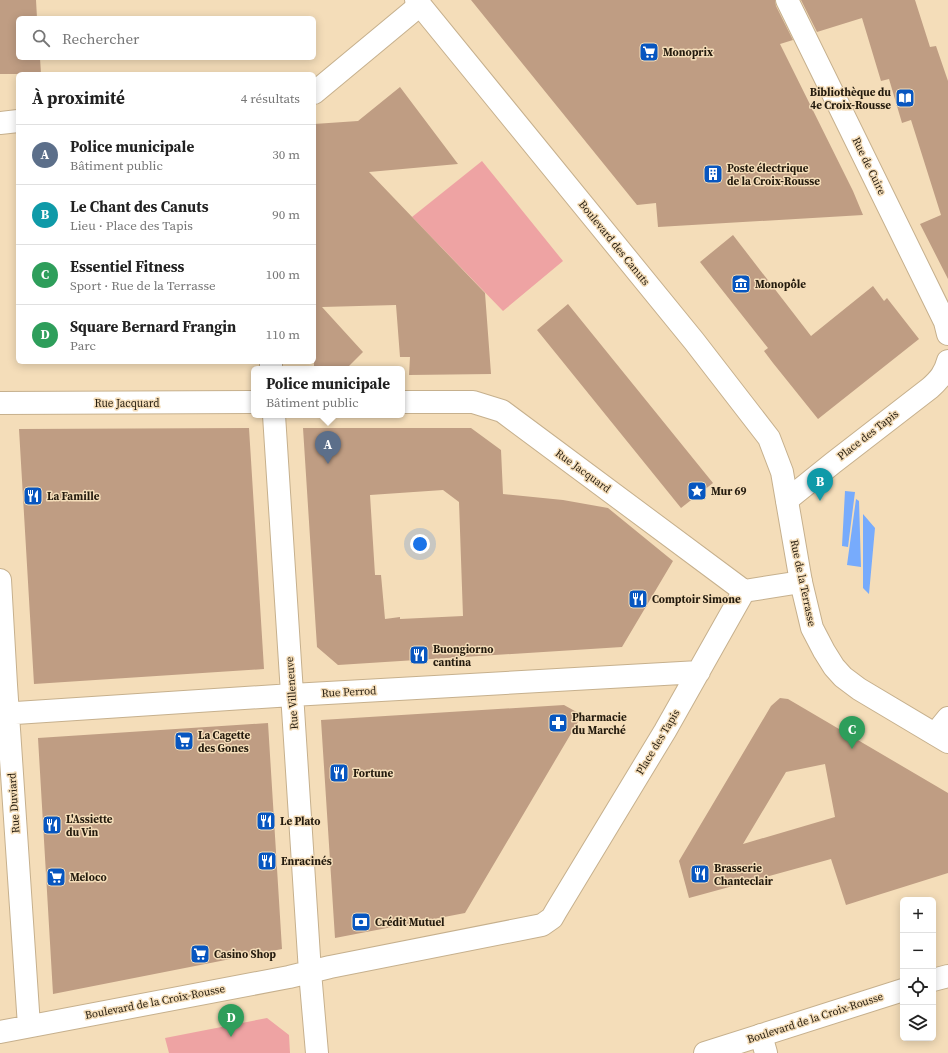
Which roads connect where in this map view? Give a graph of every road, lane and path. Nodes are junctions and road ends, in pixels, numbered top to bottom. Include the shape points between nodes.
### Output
1 (787, 0) edge
2 (418, 3) edge
3 (316, 91) edge
4 (16, 121) edge
5 (0, 123) edge
6 (948, 334) edge
7 (947, 366) edge
8 (251, 402) edge
9 (405, 402) edge
10 (0, 403) edge
11 (274, 418) edge
12 (787, 500) junction
13 (0, 580) edge
14 (801, 582) junction
15 (744, 591) junction
16 (699, 672) junction
17 (292, 695) junction
18 (4, 714) edge
19 (944, 731) edge
20 (529, 928) joint
21 (310, 972) junction
22 (948, 976) edge
23 (936, 979) edge
24 (900, 991) edge
25 (29, 1026) junction
26 (0, 1032) edge
27 (764, 1044) edge
28 (316, 1053) edge
29 (705, 1053) edge

1 - 6 street, Rue de Cuire via 946,322
2 - 3 street
2 - 12 street, Boulevard des Canuts via 694,341 769,438 782,472
4 - 5 street
7 - 12 street, Place des Tapis via 940,379 930,388
8 - 10 street, Rue Jacquard
9 - 15 street, Rue Jacquard via 473,402 502,411
11 - 17 street, Rue Villeneuve
12 - 14 street, Rue de la Terrasse
13 - 18 street, Rue Duviard
14 - 15 street
14 - 19 street, Rue de la Terrasse via 812,628 834,667 843,677 859,689
15 - 16 street, Place des Tapis
16 - 17 street, Rue Perrod
16 - 20 street, Place des Tapis via 552,918 542,925
17 - 18 street, Rue Perrod
17 - 21 street, Rue Villeneuve
18 - 25 street, Rue Duviard
20 - 21 street, Boulevard de la Croix-Rousse
21 - 25 street, Boulevard de la Croix-Rousse
21 - 28 street
22 - 23 street
24 - 27 street, Boulevard de la Croix-Rousse
25 - 26 street, Boulevard de la Croix-Rousse
27 - 29 street, Boulevard de la Croix-Rousse

